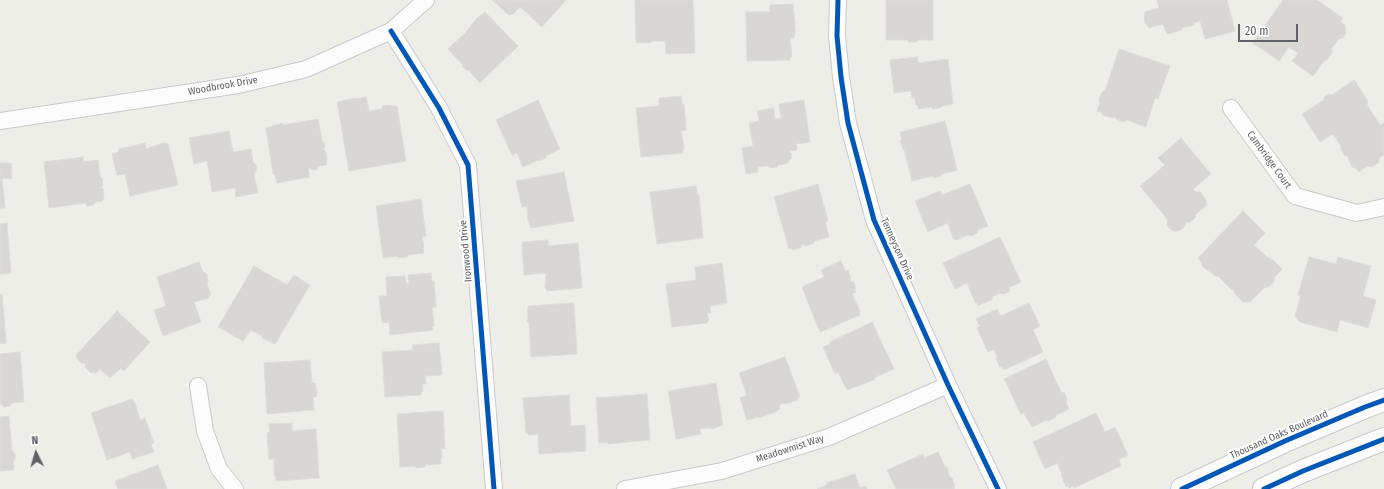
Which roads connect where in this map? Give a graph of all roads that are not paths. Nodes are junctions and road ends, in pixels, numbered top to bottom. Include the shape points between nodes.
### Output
1 (426, 0) edge
2 (838, 0) edge
3 (391, 31) junction
4 (1231, 108) dead end
5 (0, 120) edge
6 (1384, 208) edge
7 (948, 385) junction
8 (198, 386) dead end
9 (1384, 400) edge
10 (1384, 439) edge
11 (235, 489) edge
12 (494, 489) edge
13 (625, 489) edge
14 (998, 489) edge
15 (1182, 489) edge
16 (1264, 489) edge

1 - 3 street, Woodbrook Drive
2 - 7 street, Tenneyson Drive via 840,63 848,123 874,220
3 - 5 street, Woodbrook Drive via 306,69 238,85
3 - 12 street, Ironwood Drive via 439,108 468,165
4 - 6 street, Cambridge Court via 1295,196 1357,213
7 - 13 street, Meadowmist Way via 829,437 722,471
7 - 14 street, Tenneyson Drive
8 - 11 street via 205,431 219,469
9 - 15 main road, Thousand Oaks Boulevard via 1292,438
10 - 16 main road

